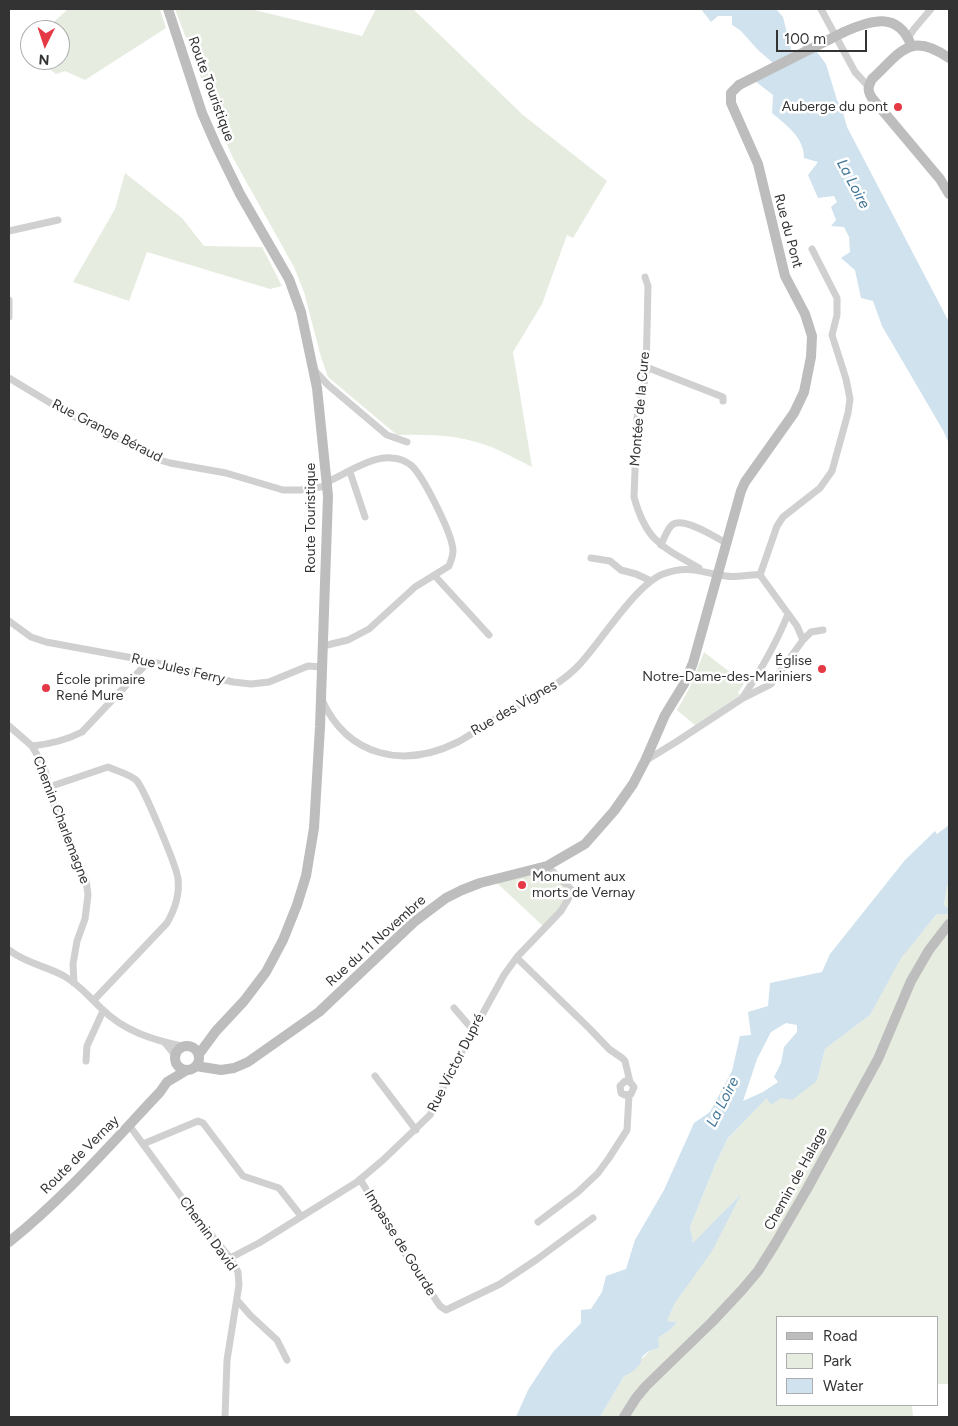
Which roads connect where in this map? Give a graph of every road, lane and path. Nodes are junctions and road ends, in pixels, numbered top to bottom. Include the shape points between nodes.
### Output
1 (168, 9) edge
2 (821, 9) edge
3 (931, 9) edge
4 (910, 42) junction
5 (949, 58) edge
6 (868, 86) junction
7 (949, 194) edge
8 (58, 220) dead end
9 (9, 231) edge
10 (812, 249) dead end
11 (646, 277) dead end
12 (9, 300) edge
13 (9, 317) edge
14 (646, 367) junction
15 (313, 369) junction
16 (9, 378) edge
17 (723, 401) dead end
18 (407, 442) dead end
19 (350, 472) junction
20 (327, 484) junction
21 (365, 517) dead end
22 (726, 543) junction
23 (661, 546) junction
24 (591, 558) dead end
25 (701, 570) junction
26 (719, 574) junction
27 (760, 575) junction
28 (435, 576) junction
29 (651, 581) junction
30 (788, 614) junction
31 (9, 621) edge
32 (823, 630) dead end
33 (489, 635) dead end
34 (803, 640) junction
35 (323, 646) junction
36 (149, 661) junction
37 (322, 667) junction
38 (321, 697) junction
39 (743, 698) junction
40 (9, 726) edge
41 (320, 727) junction
42 (339, 728) junction
43 (32, 746) junction
44 (645, 761) junction
45 (49, 787) junction
46 (547, 866) junction
47 (949, 924) edge
48 (9, 950) edge
49 (516, 958) junction
50 (74, 983) junction
51 (94, 1000) junction
52 (454, 1008) dead end
53 (103, 1011) junction
54 (473, 1030) junction
55 (216, 1031) junction
56 (165, 1042) junction
57 (185, 1046) junction
58 (175, 1056) junction
59 (86, 1062) dead end
60 (195, 1062) junction
61 (375, 1076) dead end
62 (167, 1082) junction
63 (630, 1082) junction
64 (629, 1095) junction
65 (129, 1125) junction
66 (416, 1130) junction
67 (143, 1144) junction
68 (360, 1179) junction
69 (301, 1216) junction
70 (593, 1218) dead end
71 (538, 1222) dead end
72 (9, 1242) edge
73 (230, 1258) junction
74 (236, 1300) junction
75 (287, 1360) dead end
76 (225, 1417) edge
77 (624, 1417) edge

1 - 15 street, Route Touristique via 202,113 216,145 240,194 289,278 301,312
2 - 6 street via 854,72
3 - 4 street via 914,29
4 - 5 street via 930,47
4 - 6 street
4 - 22 street, Rue du Pont, bridge via 890,22 882,20 861,25 739,85 731,93 731,103 758,164 786,276 806,314 812,336 804,392 794,413 745,482
6 - 7 street via 872,98
8 - 9 street
10 - 27 street via 837,298 832,335 850,398 848,413 832,470 820,488 776,526
11 - 14 street, Montée de la Cure
12 - 13 street
14 - 17 street via 723,397
14 - 23 street, Montée de la Cure via 637,418 634,497 647,530
15 - 18 street via 387,435
15 - 20 street, Route Touristique
16 - 20 street, Rue Grange Béraud via 153,458 226,473 283,490
19 - 20 street, Rue Grange Béraud
19 - 21 street
19 - 28 street, Rue Grange Béraud via 382,458 399,459 417,471 450,538 453,551 449,566
20 - 35 street, Route Touristique
22 - 23 street via 678,522 669,528
22 - 26 street, Rue du Pont
23 - 25 street, Montée de la Cure
24 - 29 street via 610,561 621,570
25 - 26 street, Rue des Vignes
25 - 29 street, Rue des Vignes via 676,570
26 - 27 street, Rue des Vignes via 731,577
26 - 44 street, Rue du 11 Novembre via 693,663
27 - 30 street
28 - 33 street
28 - 35 street, Rue Grange Béraud via 415,587 369,629 348,640
29 - 42 street, Rue des Vignes via 579,665 559,683 459,742 438,750 396,757 361,744
30 - 34 street
30 - 39 street via 767,660
31 - 36 street, Rue Jules Ferry via 31,637 46,642
32 - 34 street via 812,632
34 - 39 street via 771,684
35 - 37 street, Route Touristique
36 - 37 street, Rue Jules Ferry via 251,684 269,682 308,666
36 - 43 street via 82,732 56,743
37 - 38 street, Route Touristique
38 - 41 street, Route Touristique
38 - 42 street, Rue des Vignes
39 - 44 street
40 - 43 street, Chemin Charlemagne
41 - 42 street via 325,724
41 - 55 street, Route Touristique via 314,828 306,876 297,905 266,972
43 - 45 street, Chemin Charlemagne via 44,767
44 - 46 street, Rue du 11 Novembre via 614,811 585,844
45 - 50 street, Chemin Charlemagne via 62,831 86,880 88,895 73,964
45 - 51 street via 108,767 137,781 178,878 178,896 167,923
46 - 49 street, Rue Victor Dupré via 573,891 561,912
46 - 60 street, Rue du 11 Novembre via 480,883 446,898 414,922 318,1012 248,1062 221,1070
47 - 77 street, Chemin de Halage via 915,973 874,1067 758,1271 712,1322 646,1386
48 - 50 street
49 - 54 street, Rue Victor Dupré
49 - 63 street via 625,1061
50 - 51 street
51 - 53 street
52 - 54 street
53 - 56 street via 132,1031
53 - 59 street via 87,1046
54 - 66 street, Rue Victor Dupré via 430,1115
55 - 57 street, Route Touristique via 197,1043
55 - 60 street, Route Touristique
56 - 57 street
56 - 58 street
57 - 58 street
57 - 60 street via 194,1048
58 - 60 street via 177,1065
58 - 62 street, Route de Vernay
60 - 62 street, Route de Vernay
61 - 66 street
62 - 65 street, Route de Vernay
63 - 64 street via 634,1090
63 - 64 street via 623,1082 620,1088 623,1094
64 - 71 street via 627,1130 610,1158 578,1192
65 - 67 street, Chemin David
65 - 72 street, Route de Vernay via 57,1199
66 - 68 street, Rue Victor Dupré
67 - 69 street via 198,1121 203,1123 243,1176 279,1188
67 - 73 street, Chemin David
68 - 69 street, Rue Victor Dupré
68 - 70 street, Impasse de Gourde via 408,1259 446,1310 501,1283
69 - 73 street, Rue Victor Dupré
73 - 74 street, Chemin David via 238,1272
74 - 75 street via 277,1340
74 - 76 street, Chemin David via 227,1360

